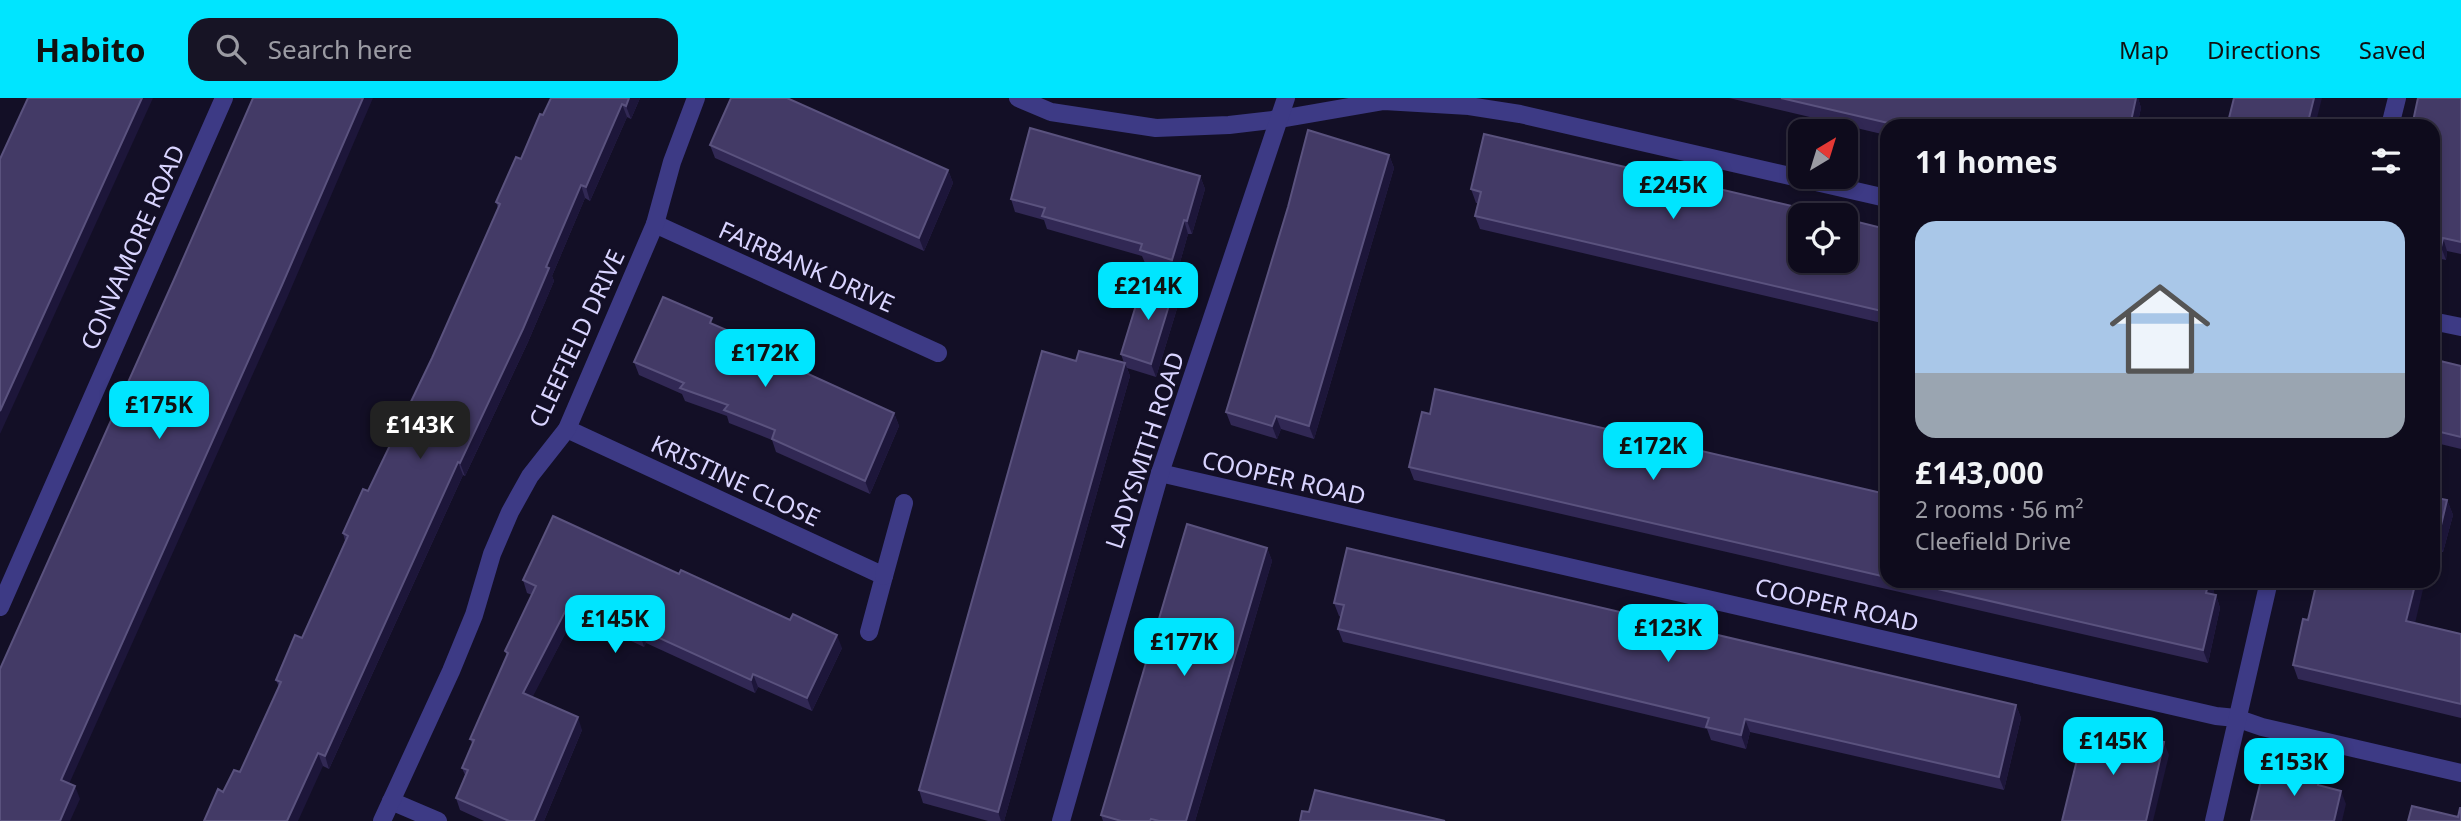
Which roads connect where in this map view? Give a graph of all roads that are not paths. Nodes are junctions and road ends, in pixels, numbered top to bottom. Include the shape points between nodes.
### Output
1 (224, 98) edge
2 (696, 98) edge
3 (1286, 98) edge
4 (2397, 98) edge
5 (1020, 99) edge
6 (1280, 119) junction
7 (2392, 119) edge
8 (1880, 197) edge
9 (655, 224) junction
10 (2440, 323) edge
11 (2461, 327) edge
12 (938, 353) dead end
13 (567, 429) junction
14 (1160, 473) junction
15 (904, 503) dead end
16 (884, 576) junction
17 (2267, 588) edge
18 (0, 607) edge
19 (869, 632) dead end
20 (2236, 718) junction
21 (2461, 773) edge
22 (391, 801) junction
23 (382, 821) edge
24 (438, 821) edge
25 (1060, 821) edge
26 (2214, 821) edge

1 - 18 street, CONVAMORE ROAD
2 - 9 street, CLEEFIELD DRIVE
3 - 6 street, LADYSMITH ROAD
4 - 7 street
5 - 6 street via 1051,112 1156,128
6 - 8 street via 1384,101 1469,106
6 - 14 street, LADYSMITH ROAD
9 - 12 street, FAIRBANK DRIVE
9 - 13 street, CLEEFIELD DRIVE
10 - 11 street
13 - 16 street, KRISTINE CLOSE
13 - 22 street, CLEEFIELD DRIVE via 530,476 510,512 474,615
14 - 20 street, COOPER ROAD
14 - 25 street, LADYSMITH ROAD
15 - 16 street
16 - 19 street
17 - 20 street
20 - 21 street, COOPER ROAD
20 - 26 street
22 - 23 street, CLEEFIELD DRIVE
22 - 24 street

